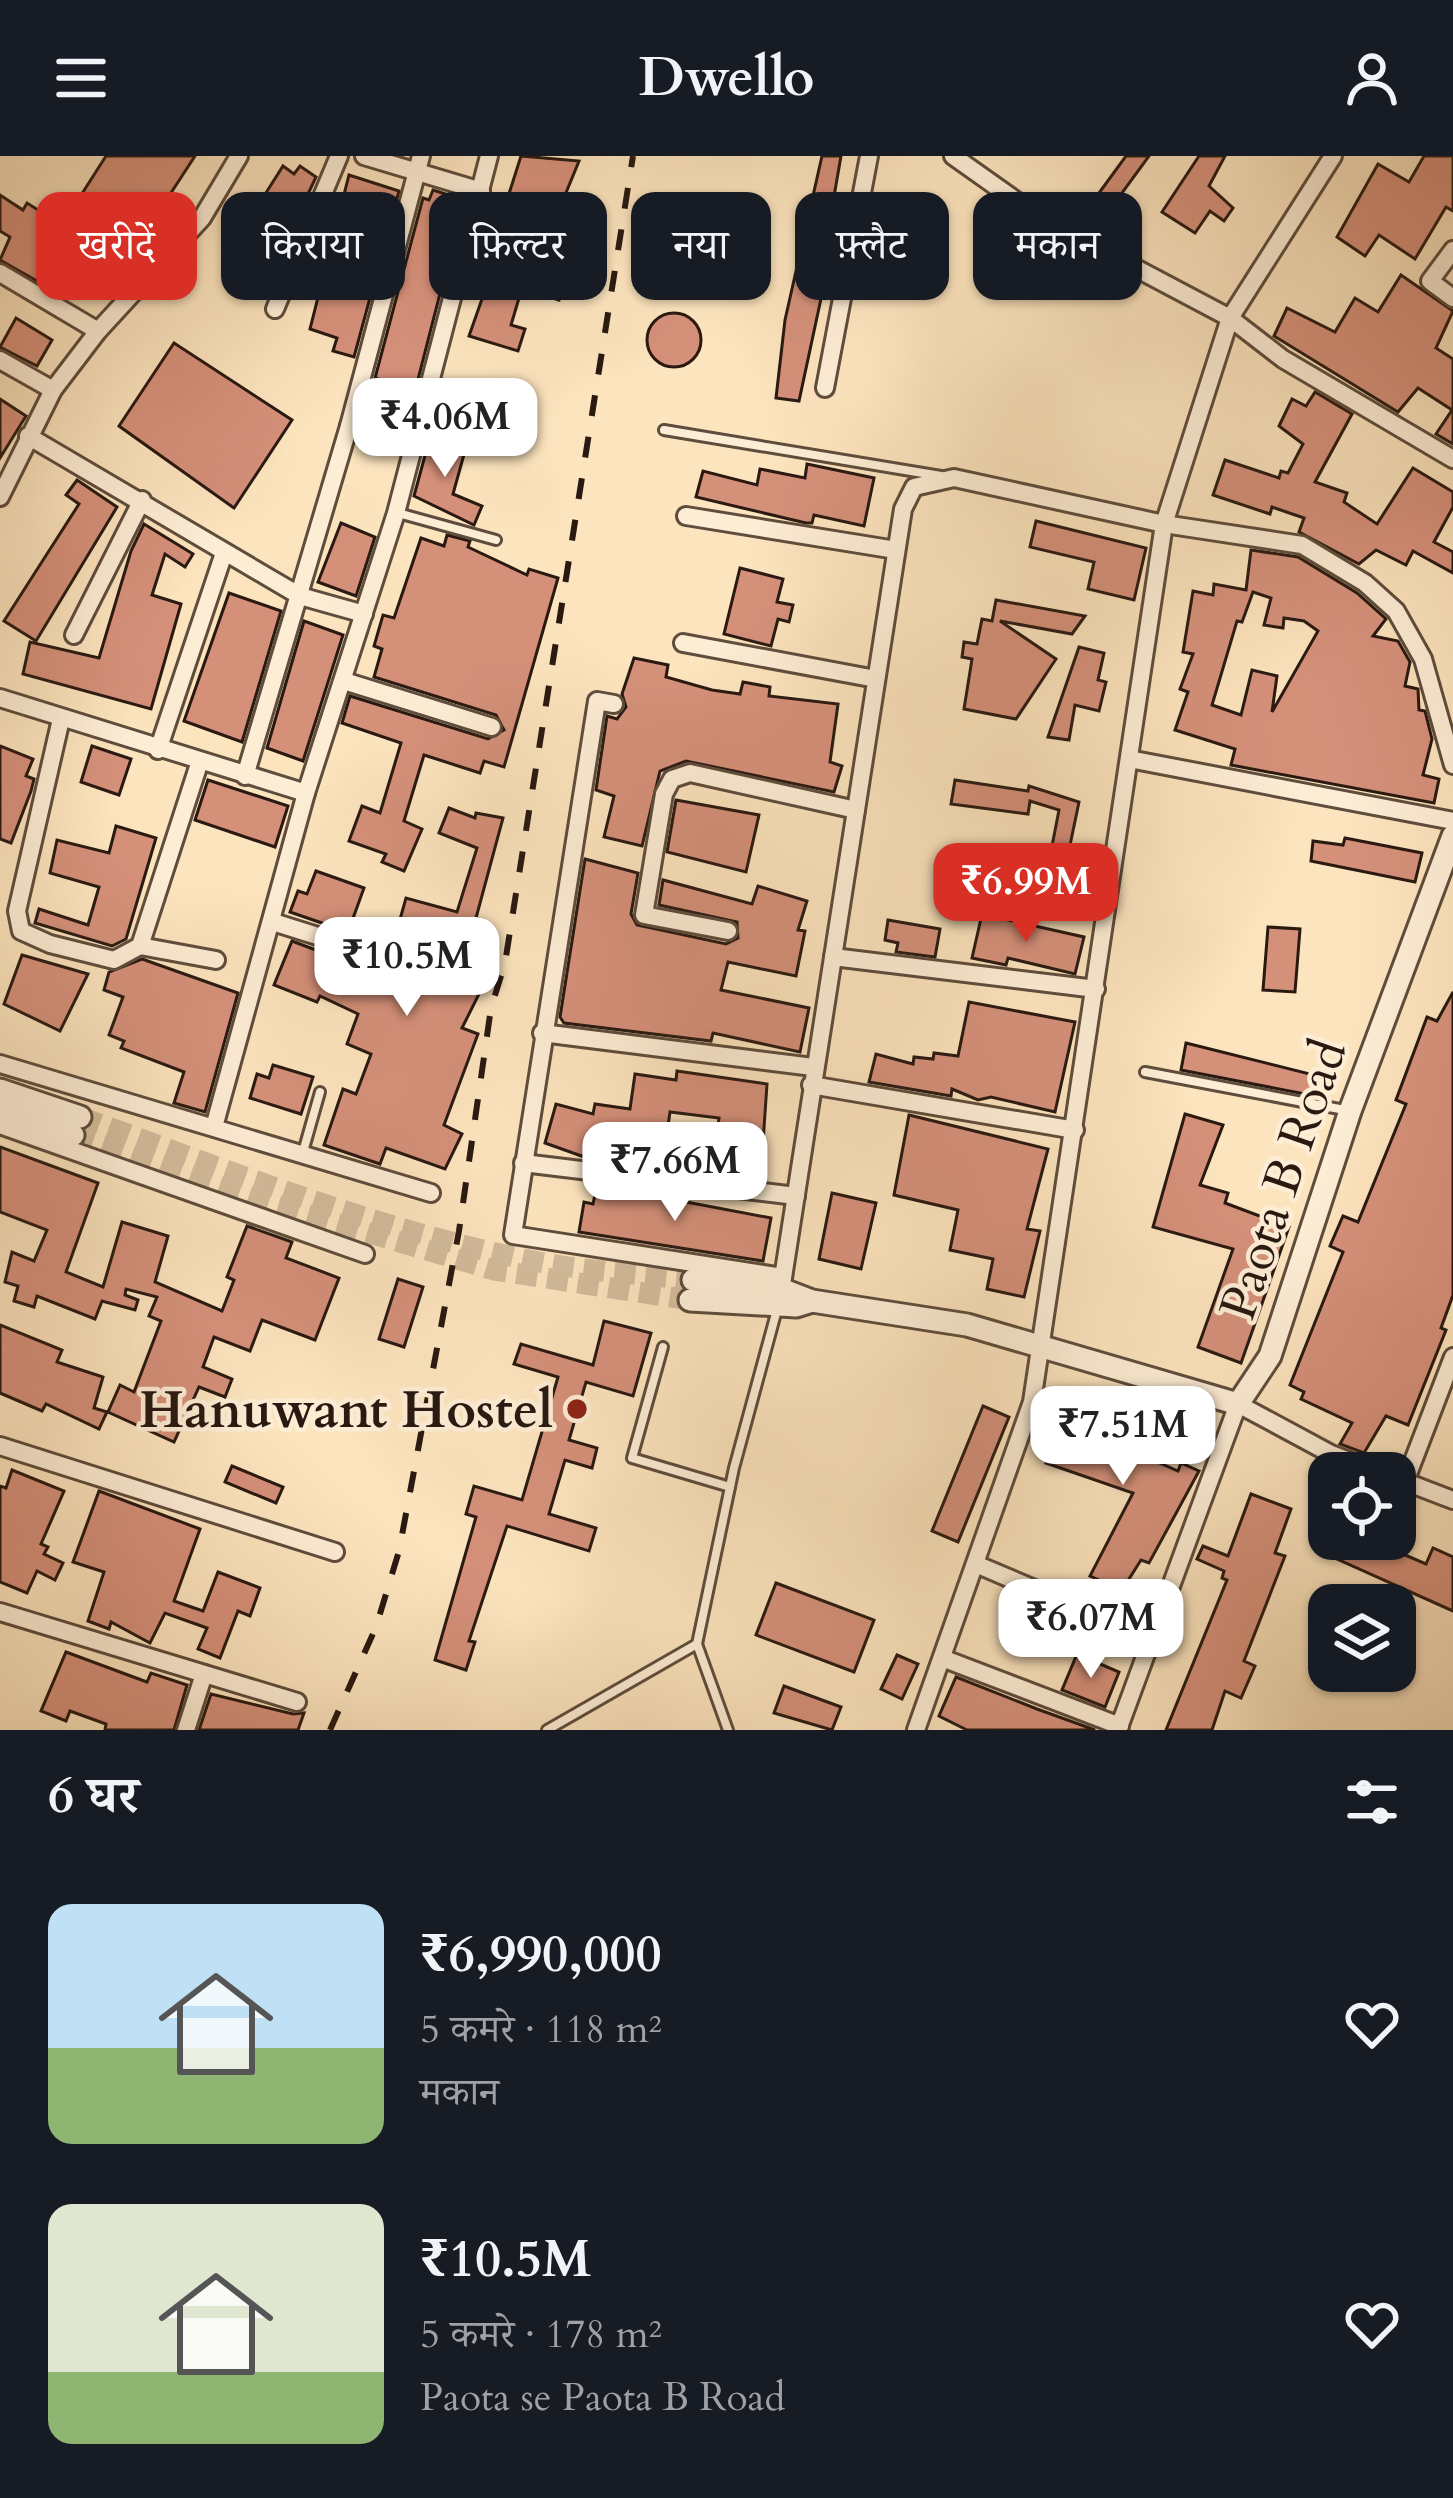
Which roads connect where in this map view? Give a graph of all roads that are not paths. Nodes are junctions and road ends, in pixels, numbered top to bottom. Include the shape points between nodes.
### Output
1 (238, 156) edge
2 (339, 156) edge
3 (364, 156) edge
4 (421, 156) edge
5 (489, 156) edge
6 (869, 156) edge
7 (952, 156) edge
8 (1333, 156) edge
9 (417, 176) junction
10 (482, 191) junction
11 (1453, 250) edge
12 (0, 273) edge
13 (1453, 298) edge
14 (275, 309) dead end
15 (1230, 318) junction
16 (98, 331) junction
17 (0, 360) edge
18 (825, 388) dead end
19 (52, 390) junction
20 (349, 426) junction
21 (664, 430) dead end
22 (28, 436) junction
23 (413, 445) junction
24 (1453, 459) edge
25 (954, 478) junction
26 (0, 496) edge
27 (142, 500) junction
28 (396, 513) junction
29 (686, 516) dead end
30 (1164, 524) junction
31 (496, 540) dead end
32 (896, 550) junction
33 (224, 553) junction
34 (300, 596) junction
35 (364, 614) junction
36 (74, 634) dead end
37 (683, 643) dead end
38 (876, 679) junction
39 (344, 682) junction
40 (0, 698) edge
41 (614, 704) dead end
42 (61, 719) junction
43 (492, 727) dead end
44 (158, 750) junction
45 (1129, 759) junction
46 (199, 764) junction
47 (1453, 765) edge
48 (245, 776) junction
49 (306, 793) junction
50 (856, 810) junction
51 (1453, 821) edge
52 (1453, 836) edge
53 (273, 922) junction
54 (728, 931) dead end
55 (140, 946) junction
56 (833, 957) junction
57 (216, 960) dead end
58 (422, 969) dead end
59 (1096, 989) junction
60 (542, 1033) junction
61 (0, 1064) edge
62 (1145, 1072) dead end
63 (812, 1076) junction
64 (0, 1090) edge
65 (320, 1092) dead end
66 (0, 1109) edge
67 (1350, 1111) junction
68 (0, 1125) edge
69 (214, 1127) junction
70 (1075, 1130) junction
71 (303, 1152) junction
72 (523, 1163) junction
73 (431, 1193) dead end
74 (796, 1196) junction
75 (365, 1255) dead end
76 (692, 1290) tunnel mouth
77 (781, 1290) junction
78 (662, 1347) dead end
79 (1043, 1347) junction
80 (1453, 1357) edge
81 (1238, 1404) junction
82 (0, 1446) edge
83 (1327, 1452) edge
84 (1412, 1452) edge
85 (1416, 1486) edge
86 (730, 1487) junction
87 (1453, 1500) edge
88 (335, 1552) dead end
89 (978, 1565) junction
90 (0, 1612) edge
91 (1152, 1639) junction
92 (697, 1644) junction
93 (942, 1658) junction
94 (204, 1674) junction
95 (297, 1702) dead end
96 (1119, 1728) edge
97 (185, 1730) edge
98 (548, 1730) edge
99 (728, 1730) edge
100 (916, 1730) edge

1 - 16 street via 202,218
2 - 14 street
3 - 9 street
4 - 9 street
5 - 10 street
6 - 18 street
7 - 15 street via 1039,218
8 - 15 street
9 - 10 street
9 - 20 street
10 - 23 street
11 - 13 street via 1430,280
12 - 16 street
15 - 24 street via 1282,359
15 - 30 street
16 - 19 street
17 - 19 street
19 - 22 street
20 - 23 street
20 - 34 street
21 - 25 lane
22 - 26 street
22 - 27 street
23 - 28 street
25 - 30 street
25 - 32 street via 914,487
27 - 33 street
27 - 36 street
28 - 31 lane
28 - 35 street
29 - 32 street
30 - 45 street
30 - 47 street via 1302,544 1366,583 1396,611 1423,659
32 - 38 street
33 - 34 street
33 - 44 street
34 - 35 street
34 - 48 street
35 - 39 street
37 - 38 street
38 - 50 street
39 - 43 street
39 - 49 street
40 - 42 street
41 - 60 street via 597,701
42 - 44 street
42 - 55 street via 17,911 21,931 114,960
44 - 46 street
45 - 51 street
45 - 59 street
46 - 48 street
46 - 55 street
48 - 49 street
49 - 53 street
50 - 54 street via 690,773 672,779 644,915
50 - 56 street
52 - 67 street, Paota B Road
53 - 58 street
53 - 69 street
55 - 57 street
56 - 59 street
56 - 63 street
59 - 70 street
60 - 63 street
60 - 72 street
61 - 69 street
62 - 67 lane
63 - 70 street
63 - 74 street
64 - 66 street via 76,1126
65 - 71 lane
67 - 81 street, Paota B Road via 1270,1356
68 - 75 street
69 - 71 street
70 - 79 street
71 - 73 street
72 - 74 street
72 - 77 street via 513,1235
74 - 77 street
76 - 77 street
77 - 79 street
77 - 86 lane
78 - 86 lane via 632,1458
79 - 81 street
79 - 89 street
80 - 84 street
81 - 83 street
81 - 91 street
82 - 88 street
85 - 87 street
86 - 92 lane
89 - 91 street
89 - 93 street
90 - 94 street
91 - 96 street
92 - 98 lane
92 - 99 lane
93 - 96 street
93 - 100 street
94 - 95 street
94 - 97 street

